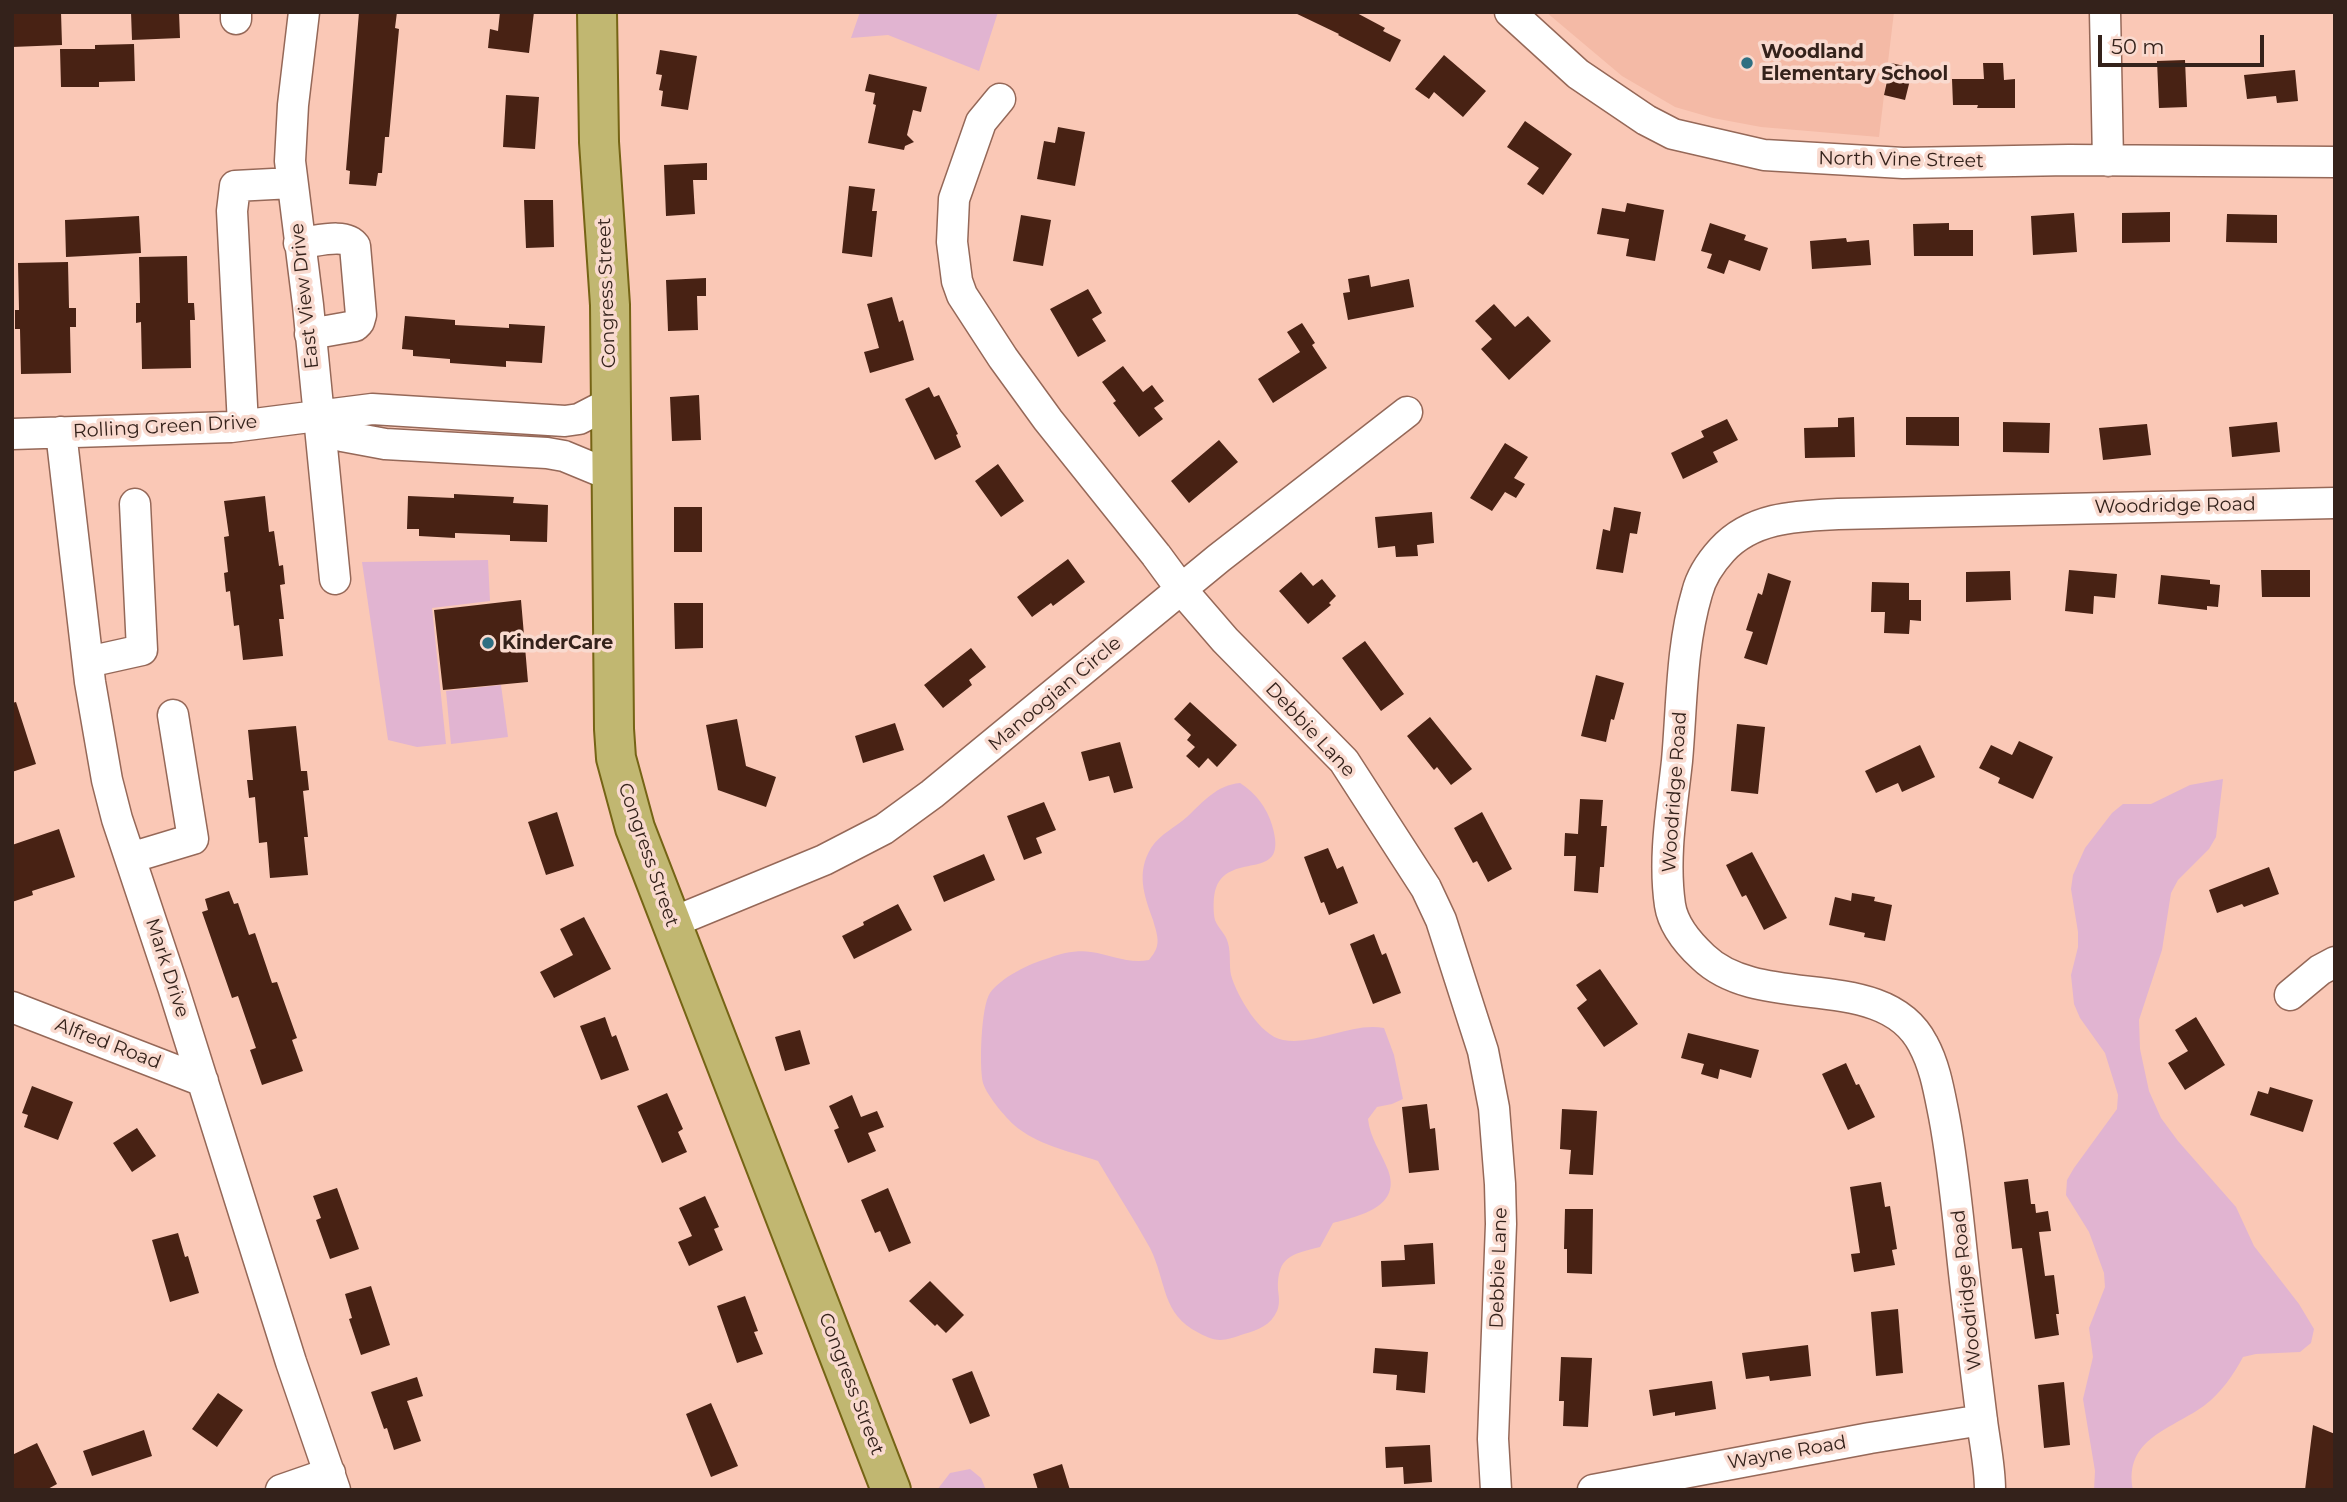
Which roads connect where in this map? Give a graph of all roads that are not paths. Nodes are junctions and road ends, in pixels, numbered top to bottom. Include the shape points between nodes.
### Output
1 (304, 12) edge
2 (597, 12) edge
3 (1510, 12) edge
4 (2105, 12) edge
5 (1000, 99) dead end
6 (2108, 161) junction
7 (2335, 162) edge
8 (292, 183) junction
9 (299, 243) junction
10 (310, 334) junction
11 (610, 403) junction
12 (1407, 412) dead end
13 (318, 414) junction
14 (243, 425) junction
15 (61, 432) junction
16 (12, 434) edge
17 (610, 475) junction
18 (2335, 503) edge
19 (135, 504) dead end
20 (335, 579) dead end
21 (1181, 589) junction
22 (88, 662) junction
23 (173, 715) dead end
24 (130, 858) junction
25 (671, 923) junction
26 (2335, 962) edge
27 (2290, 996) dead end
28 (12, 1007) edge
29 (203, 1081) junction
30 (1982, 1420) junction
31 (333, 1481) edge
32 (281, 1490) edge
33 (891, 1490) edge
34 (1496, 1490) edge
35 (1593, 1490) edge
36 (1990, 1490) edge

1 - 8 street, East View Drive via 293,104
2 - 11 main road, Congress Street
3 - 6 street, North Vine Street via 1578,74 1646,120 1673,134 1707,143 1764,155 1903,163
4 - 6 street
5 - 21 street, Debbie Lane via 981,122 954,199 952,242 959,289 1048,420
6 - 7 street, North Vine Street
8 - 9 street, East View Drive
8 - 14 street via 235,186 232,211
9 - 10 street, East View Drive
9 - 10 street via 344,239 355,246 359,322
10 - 13 street, East View Drive
11 - 13 street, Rolling Green Drive via 565,421 391,409
11 - 17 main road, Congress Street
12 - 21 street, Manoogian Circle
13 - 14 street, Rolling Green Drive
13 - 17 street via 342,436 409,447 547,453
13 - 20 street, East View Drive
14 - 15 street, Rolling Green Drive
15 - 16 street, Rolling Green Drive
15 - 22 street, Mark Drive
17 - 25 main road, Congress Street via 616,758 635,828
18 - 30 street, Woodridge Road via 1815,515 1749,529 1724,547 1700,582 1683,666 1669,829 1671,910 1688,941 1722,971 1777,988 1882,1006 1901,1015 1922,1042 1939,1089 1951,1154
19 - 22 street via 142,650
21 - 25 street, Manoogian Circle via 884,829 824,860
21 - 34 street, Debbie Lane via 1233,649 1344,761 1426,888 1441,920 1483,1051 1495,1121 1501,1224 1493,1439
22 - 24 street, Mark Drive via 107,780
23 - 24 street via 193,839
24 - 29 street, Mark Drive
25 - 33 main road, Congress Street
26 - 27 street
28 - 29 street, Alfred Road
29 - 31 street, Mark Drive
30 - 35 street, Wayne Road
30 - 36 street, Woodridge Road
31 - 32 street

